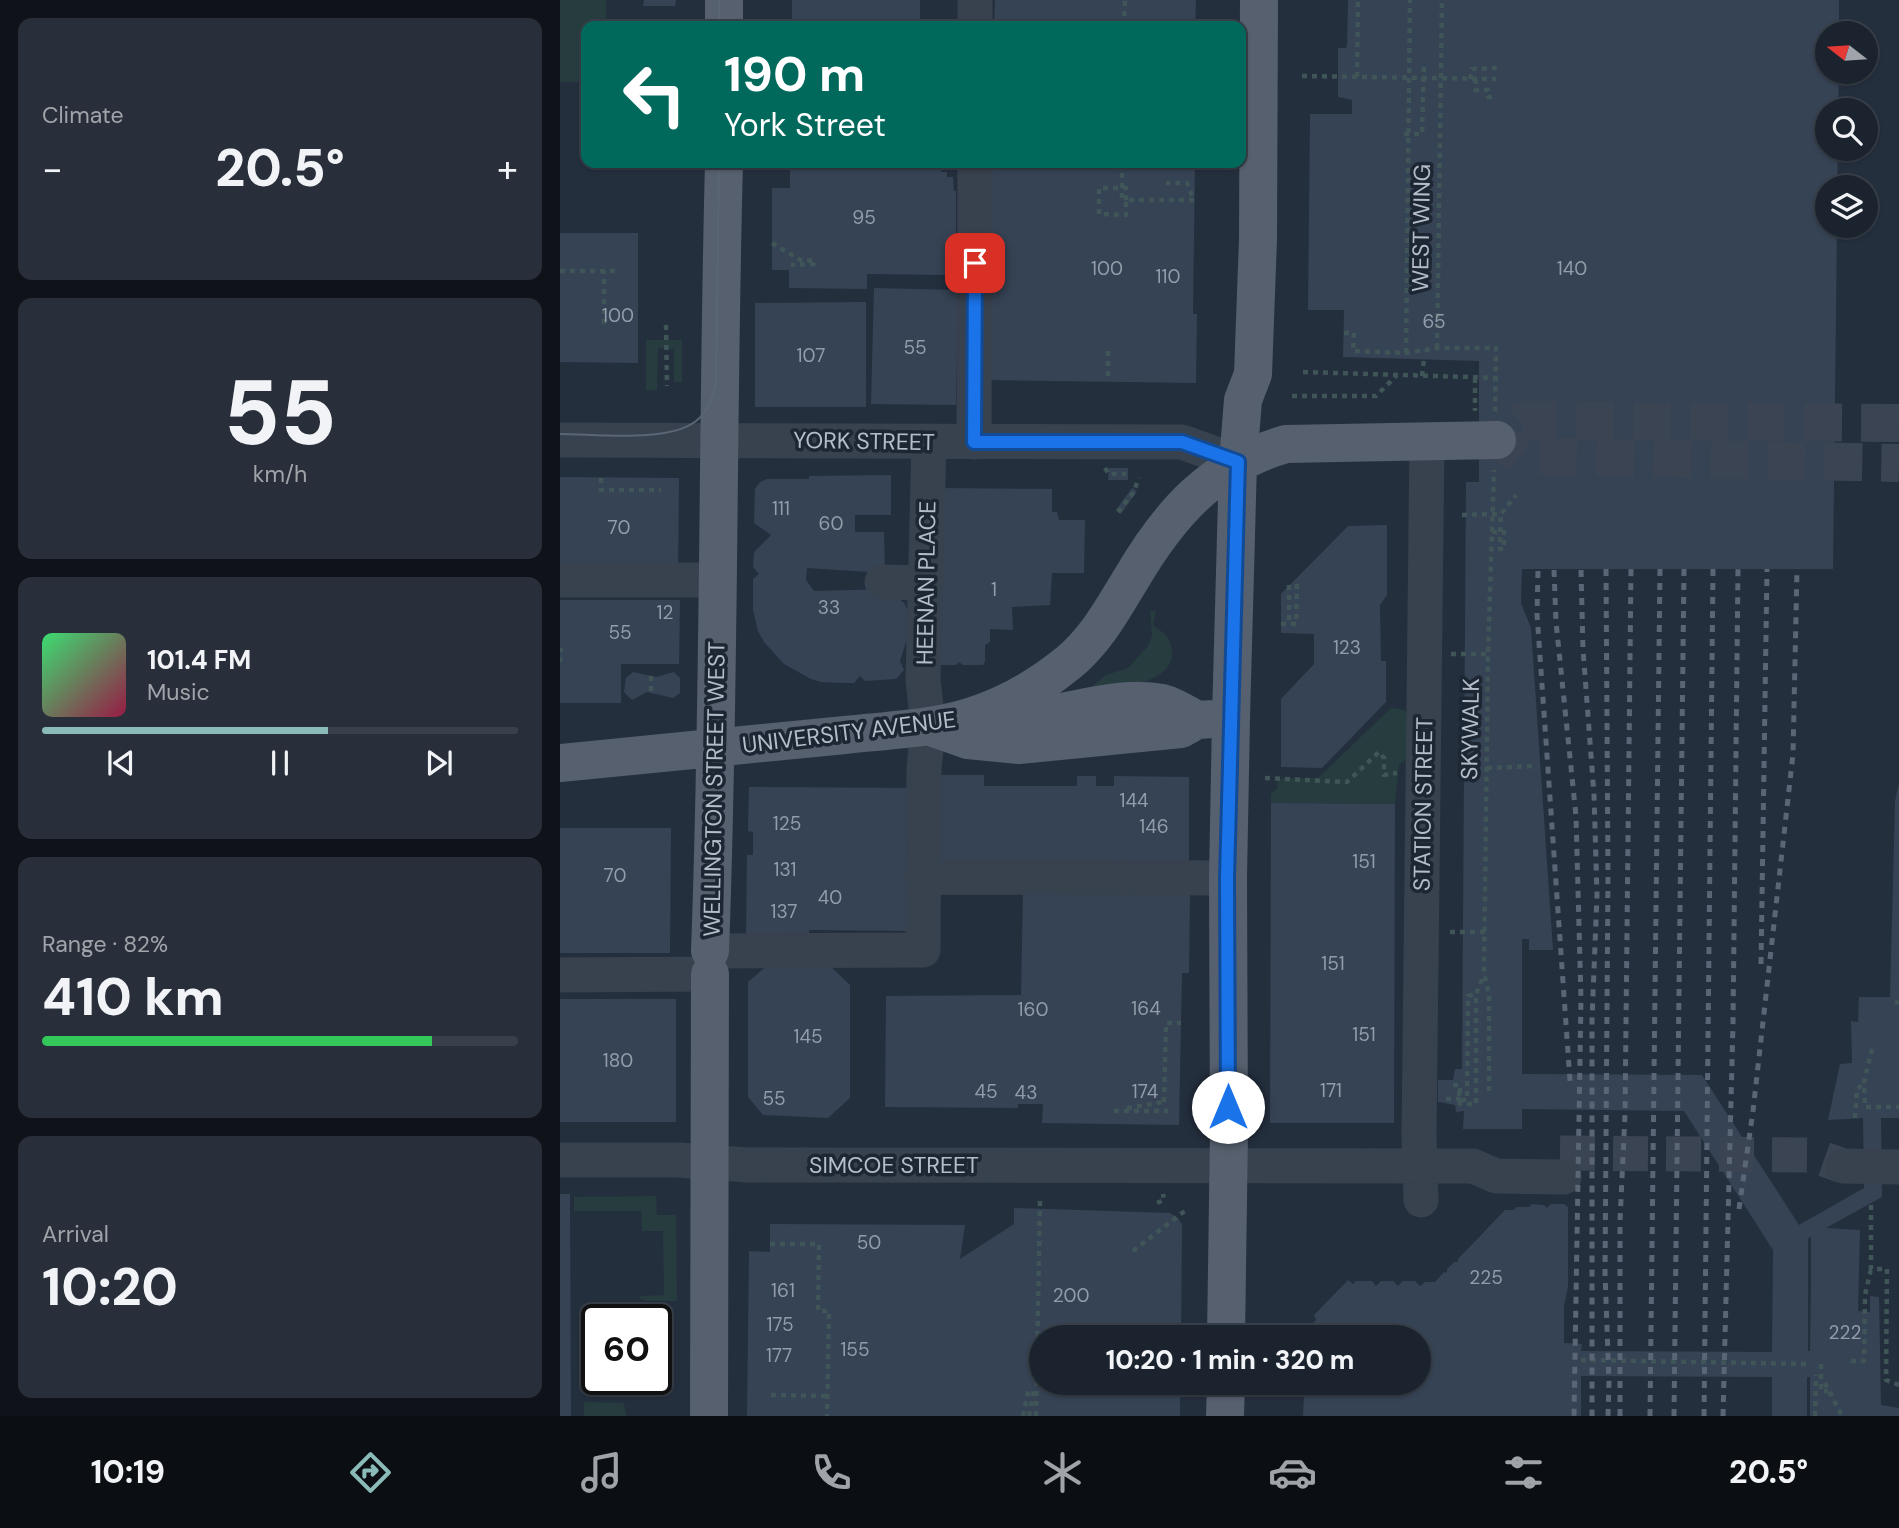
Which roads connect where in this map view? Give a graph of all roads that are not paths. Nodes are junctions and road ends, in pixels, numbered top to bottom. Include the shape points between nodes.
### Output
1 (724, 0) edge
2 (975, 0) edge
3 (1234, 0) edge
4 (1259, 0) edge
5 (724, 21) edge
6 (975, 21) edge
7 (1234, 21) edge
8 (1250, 124) edge
9 (723, 168) edge
10 (975, 168) edge
11 (1234, 168) edge
12 (1245, 239) junction
13 (1486, 425) road end
14 (718, 439) junction
15 (560, 440) edge
16 (929, 441) junction
17 (1427, 441) junction
18 (974, 442) junction
19 (1238, 462) junction
20 (560, 580) edge
21 (717, 580) junction
22 (882, 582) dead end
23 (926, 583) junction
24 (980, 714) junction
25 (1214, 719) junction
26 (928, 725) junction
27 (716, 748) junction
28 (560, 763) edge
29 (922, 877) junction
30 (1227, 878) junction
31 (710, 962) junction
32 (560, 975) edge
33 (560, 1160) edge
34 (710, 1162) junction
35 (1562, 1165) tunnel mouth
36 (1228, 1166) junction
37 (1843, 1166) tunnel mouth
38 (1899, 1167) edge
39 (1420, 1183) junction
40 (1226, 1325) edge
41 (1226, 1395) edge
42 (709, 1416) edge
43 (1225, 1416) edge

1 - 5 main road
2 - 6 street
3 - 7 main road
4 - 8 main road
8 - 12 main road
9 - 14 main road, WELLINGTON STREET WEST
10 - 18 street
11 - 12 main road
12 - 19 main road via 1230,369 1243,400
13 - 17 main road
14 - 15 street, YORK STREET
14 - 16 street, YORK STREET
14 - 21 main road, WELLINGTON STREET WEST
16 - 18 street, YORK STREET
16 - 23 street, HEENAN PLACE
17 - 19 main road via 1286,444
17 - 39 street, STATION STREET
18 - 19 street, YORK STREET via 1182,442
19 - 24 main road, UNIVERSITY AVENUE via 1168,520 1101,630 1084,649 1023,693
19 - 25 main road
20 - 21 street
21 - 27 main road, WELLINGTON STREET WEST
22 - 23 street
23 - 26 street, HEENAN PLACE via 923,680
24 - 25 main road via 1031,717 1140,702
24 - 26 main road, UNIVERSITY AVENUE
25 - 26 main road via 1181,729 1019,745 968,740
25 - 30 main road
26 - 27 main road, UNIVERSITY AVENUE
26 - 29 street, HEENAN PLACE
27 - 28 main road, UNIVERSITY AVENUE
27 - 31 main road, WELLINGTON STREET WEST
29 - 30 street
29 - 31 street, HEENAN PLACE via 923,950
30 - 36 main road
31 - 32 street
31 - 34 main road, WELLINGTON STREET WEST
33 - 34 street, SIMCOE STREET
34 - 36 street, SIMCOE STREET
34 - 42 main road, WELLINGTON STREET WEST
35 - 39 street, SIMCOE STREET via 1496,1153 1473,1166
36 - 39 street, SIMCOE STREET
36 - 40 main road
37 - 38 street
41 - 43 main road

